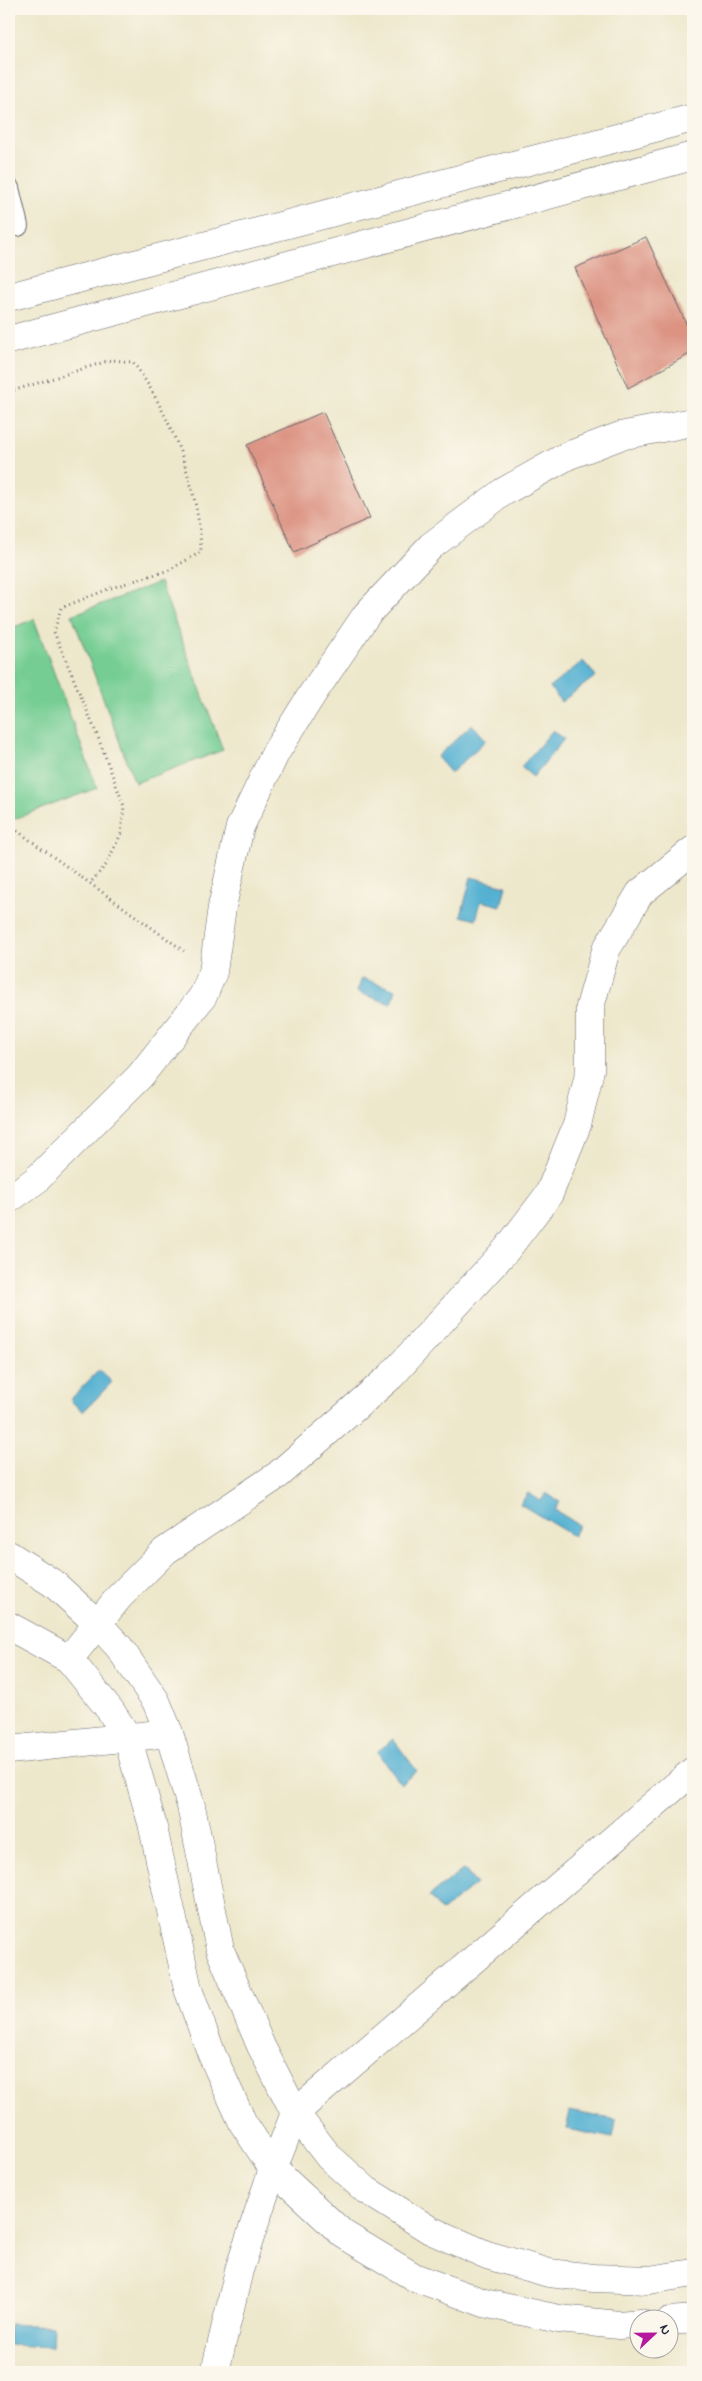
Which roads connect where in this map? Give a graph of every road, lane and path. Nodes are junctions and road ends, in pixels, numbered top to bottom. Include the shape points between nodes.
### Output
1 (693, 118) edge
2 (693, 156) edge
3 (9, 188) edge
4 (18, 226) dead end
5 (9, 297) edge
6 (9, 340) edge
7 (9, 392) edge
8 (693, 422) edge
9 (9, 825) edge
10 (693, 850) edge
11 (90, 883) junction
12 (213, 972) junction
13 (9, 1198) edge
14 (9, 1555) edge
15 (98, 1624) junction
16 (9, 1626) edge
17 (69, 1659) junction
18 (169, 1733) junction
19 (127, 1736) junction
20 (9, 1750) edge
21 (693, 1771) edge
22 (295, 2113) junction
23 (273, 2169) junction
24 (693, 2273) edge
25 (693, 2320) edge
26 (680, 2321) edge
27 (630, 2324) edge
28 (215, 2372) edge

1 - 5 street
2 - 6 street
3 - 4 lane
7 - 11 path via 111,360 133,362 160,406 184,464 201,523 201,552 169,570 61,608 54,632 124,806 121,834 106,864
8 - 12 street via 620,436 567,456 503,492 431,546 367,614 276,752 240,827 222,907
9 - 11 path
10 - 15 street via 640,893 606,950 590,1007 590,1070 577,1125 549,1194 507,1250 391,1376 278,1475 166,1551 119,1597
11 - 12 path
12 - 13 street via 202,996 140,1076 36,1180
14 - 15 street via 54,1584
15 - 17 street
15 - 18 street via 138,1672 156,1701
16 - 17 street
17 - 19 street
18 - 19 street
18 - 22 street via 191,1806 220,1950 261,2046
19 - 20 street
19 - 23 street via 152,1823 188,1989 243,2123
21 - 22 street
22 - 23 street
22 - 24 street via 329,2157 366,2190 430,2230 487,2255 549,2273 594,2278 649,2280
23 - 27 street via 343,2234 414,2277 484,2303 559,2319
23 - 28 street via 239,2270
25 - 26 street

